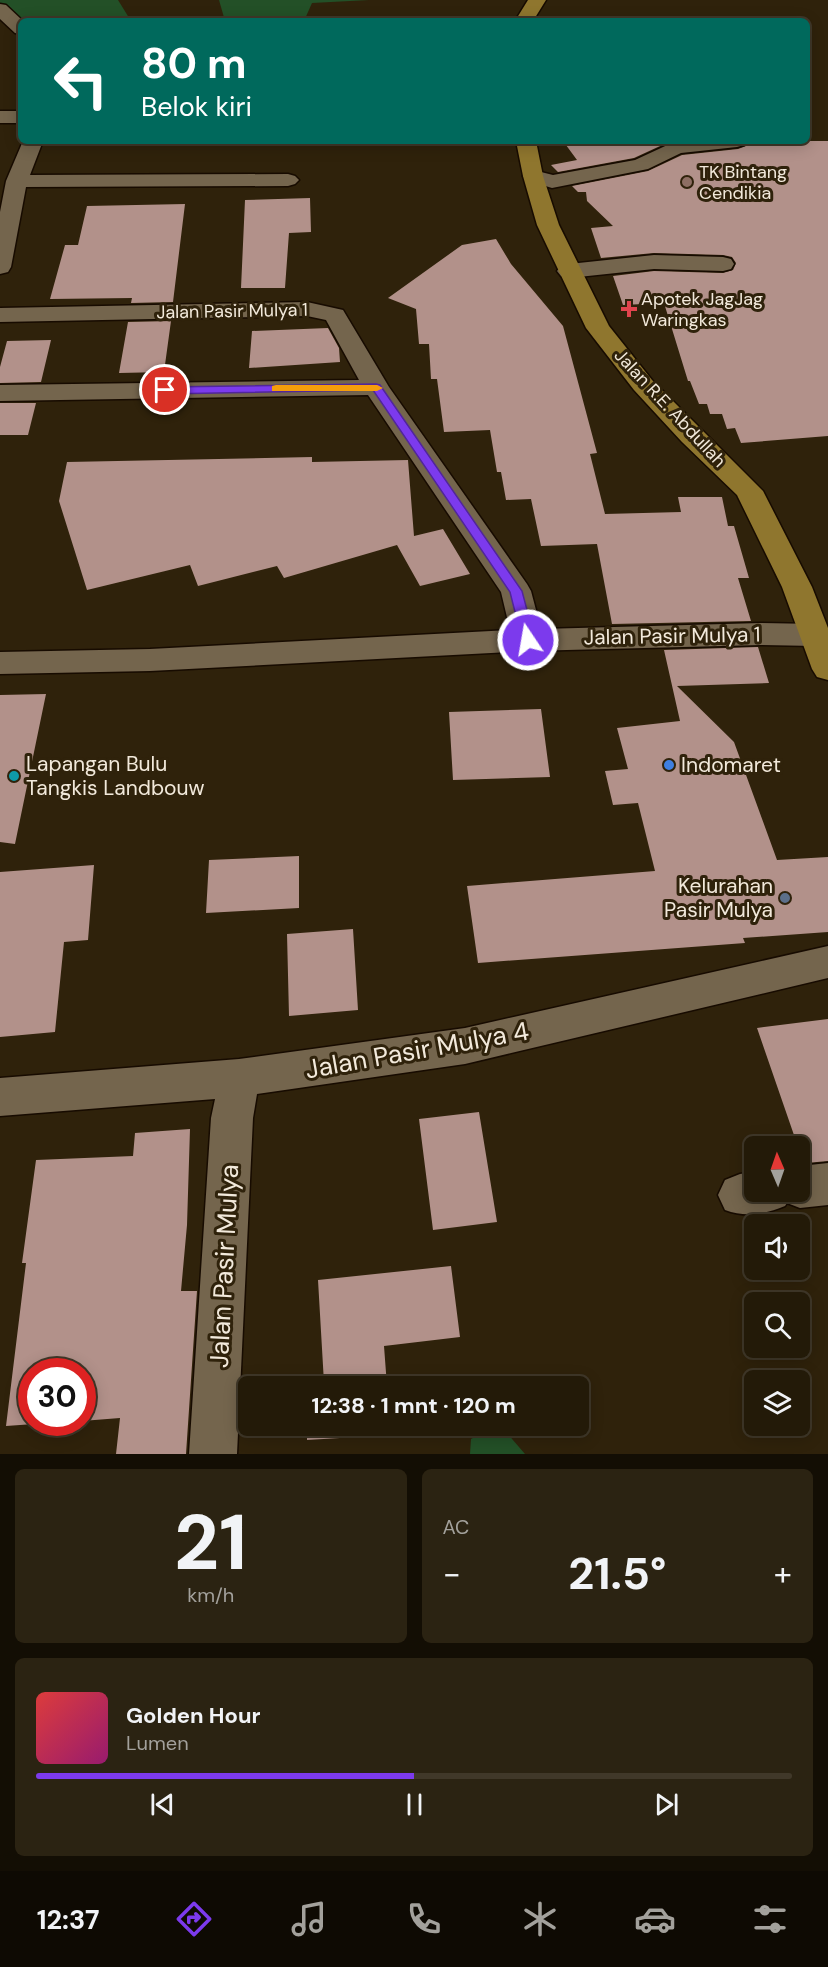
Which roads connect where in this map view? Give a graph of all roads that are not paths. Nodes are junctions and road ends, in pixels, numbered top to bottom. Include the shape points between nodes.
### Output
1 (537, 0) edge
2 (0, 9) edge
3 (526, 18) edge
4 (17, 35) edge
5 (0, 117) edge
6 (18, 117) edge
7 (32, 144) edge
8 (527, 144) edge
9 (706, 144) edge
10 (533, 176) junction
11 (288, 180) dead end
12 (17, 181) junction
13 (1, 263) edge
14 (723, 264) dead end
15 (569, 271) junction
16 (0, 315) edge
17 (376, 387) junction
18 (0, 393) edge
19 (815, 635) junction
20 (528, 640) junction
21 (0, 663) edge
22 (828, 669) edge
23 (828, 962) edge
24 (239, 1078) junction
25 (0, 1097) edge
26 (828, 1184) edge
27 (810, 1186) edge
28 (213, 1454) edge

1 - 3 main road
2 - 4 street
5 - 6 street
7 - 12 street
8 - 10 main road, Jalan R.E. Abdullah
9 - 10 street via 676,147 642,165 552,182
10 - 15 main road, Jalan R.E. Abdullah via 548,225
11 - 12 street
12 - 13 street
14 - 15 street via 654,262
15 - 19 main road, Jalan R.E. Abdullah via 598,328 643,385 749,491 797,587
16 - 17 street, Jalan Pasir Mulya 1 via 318,310 339,320
17 - 18 street
17 - 20 street, Jalan Pasir Mulya 1 via 516,591
19 - 20 street, Jalan Pasir Mulya 1
19 - 22 main road, Jalan R.E. Abdullah
20 - 21 street, Jalan Pasir Mulya 1 via 150,660
23 - 24 street, Jalan Pasir Mulya 4 via 465,1046
24 - 25 street, Jalan Pasir Mulya 4
24 - 28 street, Jalan Pasir Mulya via 232,1118
26 - 27 street

